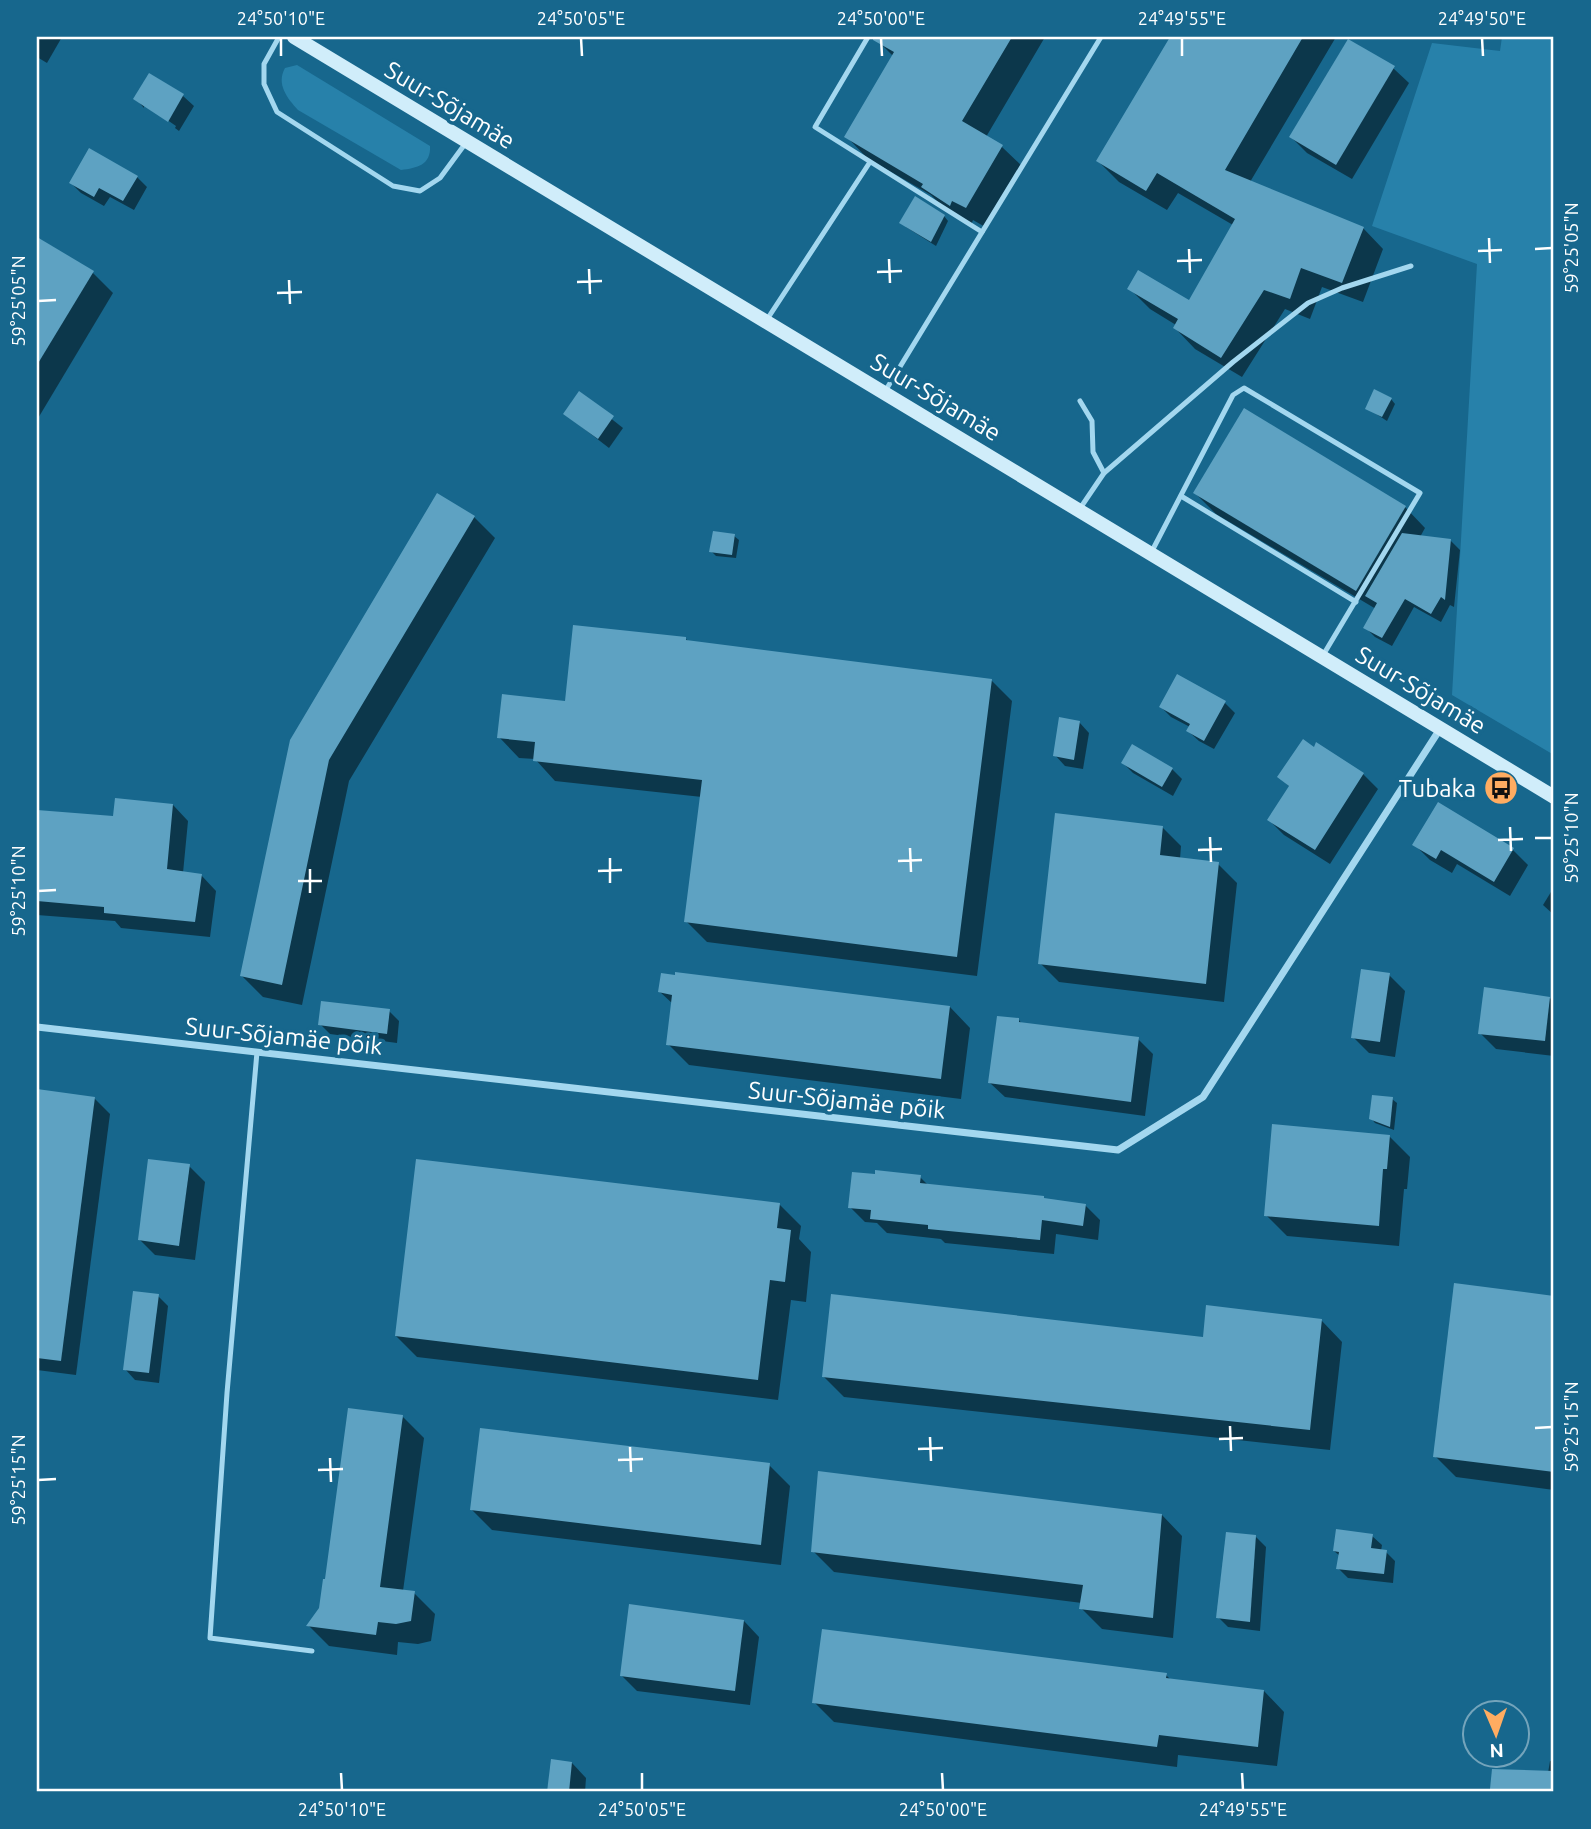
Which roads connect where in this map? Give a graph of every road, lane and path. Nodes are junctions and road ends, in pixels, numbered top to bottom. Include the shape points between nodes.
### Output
1 (279, 37) edge
2 (294, 37) edge
3 (868, 37) edge
4 (1101, 37) edge
5 (467, 141) junction
6 (870, 162) junction
7 (982, 232) junction
8 (1411, 266) dead end
9 (766, 321) junction
10 (884, 393) junction
11 (1080, 401) dead end
12 (1104, 473) junction
13 (1181, 496) junction
14 (1079, 510) junction
15 (1151, 553) junction
16 (1356, 602) junction
17 (1322, 657) junction
18 (1441, 729) junction
19 (1554, 797) edge
20 (37, 1027) edge
21 (257, 1052) junction
22 (312, 1651) dead end

1 - 5 lane via 264,64 264,85 277,112 393,187 419,191 440,178
2 - 5 main road, Suur-Sõjamäe
3 - 6 lane via 815,127
4 - 7 lane
5 - 9 main road, Suur-Sõjamäe
6 - 7 lane
6 - 9 lane
7 - 10 lane
8 - 12 lane via 1308,303
9 - 10 main road, Suur-Sõjamäe
10 - 14 main road, Suur-Sõjamäe
11 - 12 lane via 1092,421 1093,452
12 - 14 lane
13 - 15 lane
13 - 16 lane
13 - 16 lane via 1233,395 1244,388 1420,493
14 - 15 main road, Suur-Sõjamäe
15 - 17 main road, Suur-Sõjamäe
16 - 17 lane
17 - 18 main road, Suur-Sõjamäe
18 - 19 main road, Suur-Sõjamäe
18 - 21 street, Suur-Sõjamäe põik via 1203,1097 1118,1150
20 - 21 street, Suur-Sõjamäe põik
21 - 22 lane via 210,1638

